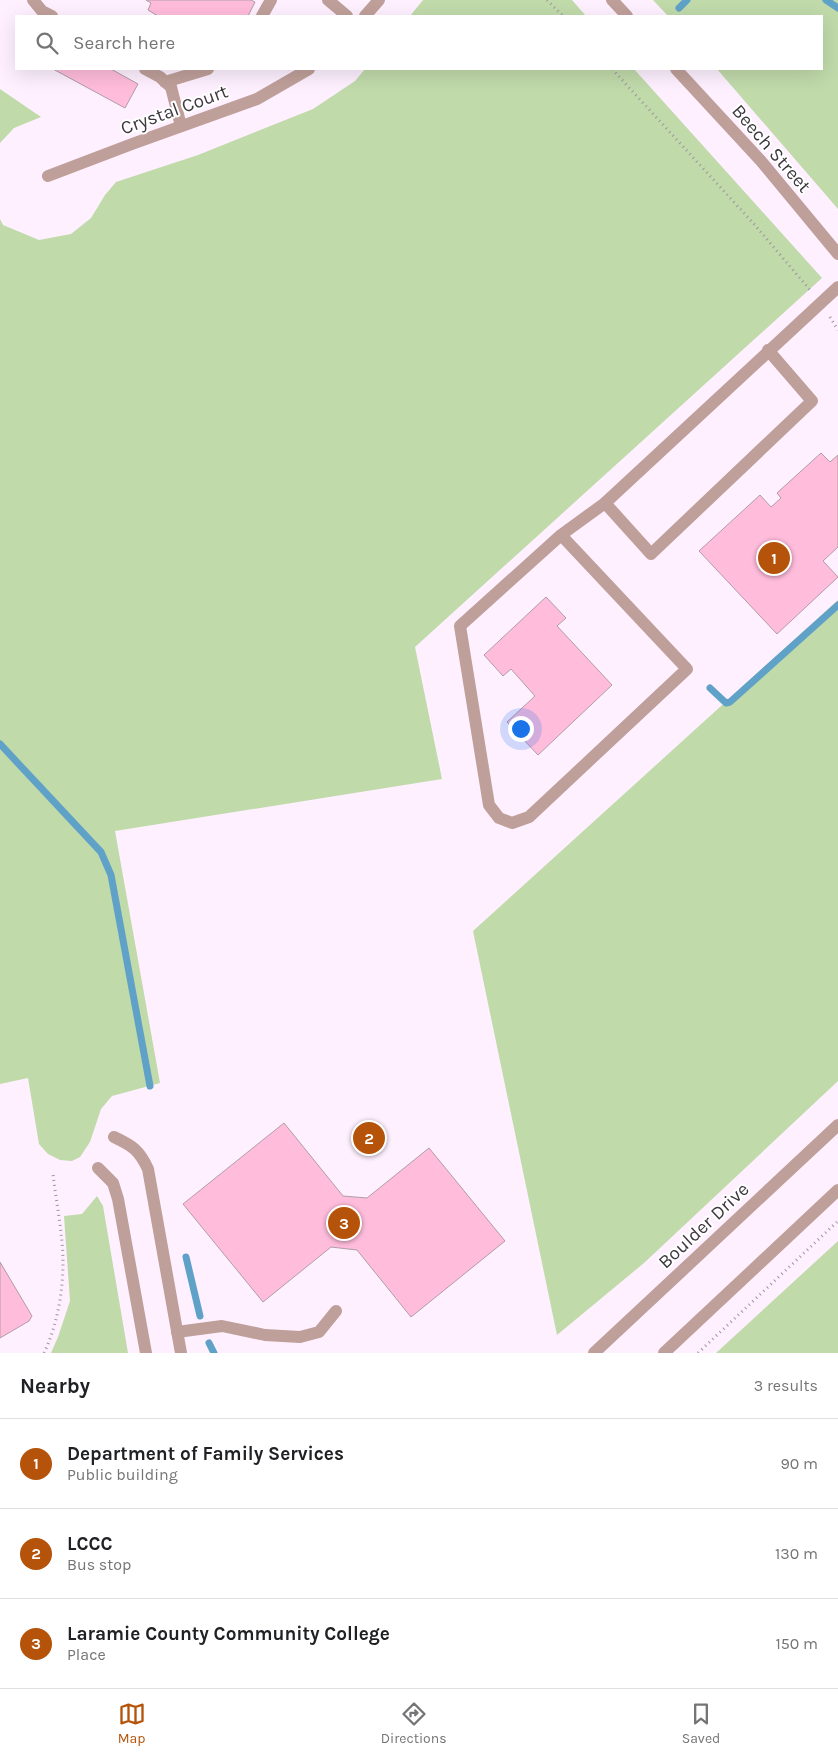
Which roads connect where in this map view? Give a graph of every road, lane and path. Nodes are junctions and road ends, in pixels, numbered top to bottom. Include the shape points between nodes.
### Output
1 (33, 0) edge
2 (271, 0) edge
3 (328, 0) edge
4 (379, 0) edge
5 (547, 0) edge
6 (612, 0) edge
7 (50, 15) edge
8 (263, 15) edge
9 (346, 15) edge
10 (366, 15) edge
11 (562, 15) edge
12 (626, 15) edge
13 (147, 70) edge
14 (205, 70) edge
15 (307, 70) edge
16 (613, 70) edge
17 (677, 70) edge
18 (165, 82) junction
19 (181, 126) junction
20 (48, 176) dead end
21 (838, 254) edge
22 (838, 287) edge
23 (809, 289) dead end
24 (829, 316) dead end
25 (838, 330) edge
26 (768, 350) junction
27 (605, 503) junction
28 (561, 535) junction
29 (838, 1125) edge
30 (114, 1137) dead end
31 (98, 1168) dead end
32 (53, 1174) dead end
33 (838, 1190) edge
34 (838, 1221) edge
35 (336, 1311) dead end
36 (177, 1332) junction
37 (44, 1353) edge
38 (146, 1353) edge
39 (182, 1353) edge
40 (594, 1353) edge
41 (664, 1353) edge
42 (698, 1353) edge

1 - 7 street
2 - 8 street
3 - 9 street
4 - 10 street
5 - 11 path
6 - 12 street
13 - 18 street
14 - 18 street
15 - 19 street, Crystal Court via 257,99
16 - 23 path
17 - 21 street, Beech Street via 761,161
18 - 19 street via 171,86
19 - 20 street, Crystal Court
22 - 26 street
24 - 25 path
26 - 27 street
26 - 27 street via 812,401 651,554
27 - 28 street
28 - 28 street via 460,626 488,805 499,818 512,823 529,817 687,669
29 - 40 street, Boulder Drive
30 - 36 street via 141,1154 148,1168
31 - 38 street via 113,1183 118,1199
32 - 37 path via 63,1284
33 - 41 street
34 - 42 path
35 - 36 street via 319,1332 300,1338 222,1326
36 - 39 street

